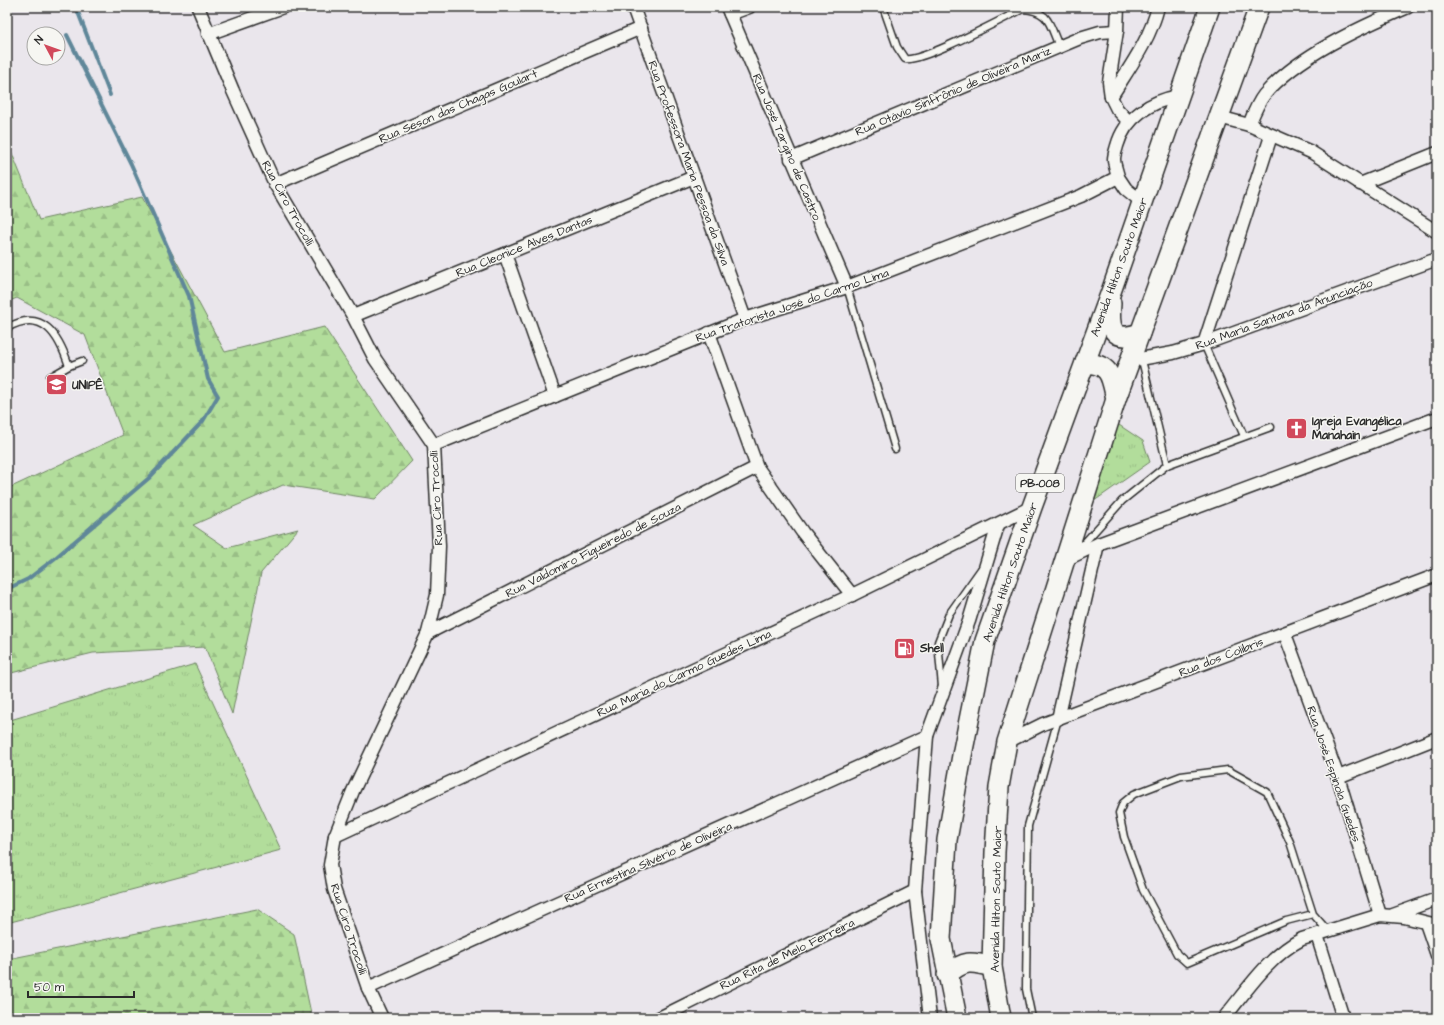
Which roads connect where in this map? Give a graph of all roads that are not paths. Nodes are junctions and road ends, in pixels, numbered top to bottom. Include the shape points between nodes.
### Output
1 (198, 7) edge
2 (283, 7) edge
3 (633, 7) edge
4 (749, 7) edge
5 (891, 7) edge
6 (1118, 7) edge
7 (1158, 7) edge
8 (1210, 7) edge
9 (1259, 7) edge
10 (1408, 7) edge
11 (884, 8) edge
12 (729, 11) edge
13 (641, 28) junction
14 (1117, 31) junction
15 (208, 34) junction
16 (1059, 46) junction
17 (1179, 96) junction
18 (1111, 97) junction
19 (1219, 117) junction
20 (1129, 122) junction
21 (1249, 125) junction
22 (1271, 136) junction
23 (1437, 153) edge
24 (791, 159) junction
25 (694, 177) junction
26 (1118, 177) junction
27 (275, 184) junction
28 (1360, 184) junction
29 (1142, 202) junction
30 (1437, 232) edge
31 (505, 254) junction
32 (1437, 259) edge
33 (847, 288) junction
34 (1112, 289) junction
35 (353, 316) junction
36 (744, 319) junction
37 (7, 328) edge
38 (709, 333) junction
39 (1140, 333) junction
40 (1204, 344) junction
41 (1135, 360) junction
42 (82, 361) dead end
43 (1085, 363) junction
44 (69, 366) junction
45 (50, 377) dead end
46 (555, 396) junction
47 (1116, 399) junction
48 (1437, 418) edge
49 (1271, 426) dead end
50 (1244, 436) junction
51 (434, 445) junction
52 (895, 449) dead end
53 (1167, 465) junction
54 (757, 467) junction
55 (1032, 507) junction
56 (998, 525) junction
57 (1098, 544) junction
58 (1070, 557) junction
59 (988, 560) junction
60 (1437, 575) edge
61 (852, 595) junction
62 (428, 633) junction
63 (1285, 634) junction
64 (942, 695) junction
65 (1058, 718) junction
66 (927, 736) junction
67 (1437, 738) edge
68 (1007, 742) junction
69 (1338, 778) junction
70 (335, 836) junction
71 (915, 891) junction
72 (1437, 899) edge
73 (1313, 914) junction
74 (1386, 915) junction
75 (1432, 924) edge
76 (1328, 931) junction
77 (1316, 935) junction
78 (1437, 955) edge
79 (992, 967) junction
80 (947, 975) junction
81 (368, 988) junction
82 (382, 1018) edge
83 (659, 1018) edge
84 (930, 1018) edge
85 (957, 1018) edge
86 (1001, 1018) edge
87 (1032, 1018) edge
88 (1224, 1018) edge
89 (1343, 1018) edge

1 - 15 street, Rua Ciro Trocolli
2 - 15 street
3 - 13 street, Rua Professora Maria Pessoa da Silva
4 - 12 street
5 - 11 lane
6 - 14 street
7 - 18 street via 1148,36
8 - 17 main road, Avenida Hilton Souto Maior / PB-008
9 - 19 main road, Avenida Hilton Souto Maior
10 - 21 street via 1318,50 1263,95
11 - 16 lane via 905,60 937,51 1023,9 1037,10 1045,17
12 - 24 street, Rua José Targino de Castro
13 - 25 street, Rua Professora Maria Pessoa da Silva
13 - 27 street, Rua Seson das Chagas Goulart
14 - 16 street, Rua Otávio Sinfrônio de Oliveira Mariz via 1100,32
14 - 18 street via 1109,82
15 - 27 street, Rua Ciro Trocolli
16 - 24 street, Rua Otávio Sinfrônio de Oliveira Mariz
17 - 20 street via 1163,99 1145,108
17 - 29 main road, Avenida Hilton Souto Maior / PB-008
18 - 20 street via 1117,109
19 - 21 street
19 - 39 main road, Avenida Hilton Souto Maior
20 - 26 street via 1119,139 1114,158
21 - 22 street
22 - 28 street via 1311,152
22 - 40 street
23 - 28 street
24 - 33 street, Rua José Targino de Castro
25 - 31 street, Rua Cleonice Alves Dantas
25 - 36 street, Rua Professora Maria Pessoa da Silva
26 - 29 street via 1126,189
26 - 33 street, Rua Tratorista José do Carmo Lima via 1081,196
27 - 35 street, Rua Ciro Trocolli
28 - 30 street
29 - 34 main road, Avenida Hilton Souto Maior / PB-008
31 - 35 street, Rua Cleonice Alves Dantas
31 - 46 street
32 - 40 street, Rua Maria Santana da Anunciação
33 - 36 street, Rua Tratorista José do Carmo Lima
33 - 52 lane
34 - 39 main road via 1109,320 1111,328 1122,336 1129,337
34 - 43 main road, Avenida Hilton Souto Maior / PB-008
35 - 51 street, Rua Ciro Trocolli via 375,359
36 - 38 street, Rua Tratorista José do Carmo Lima
37 - 44 lane via 28,321 43,324 57,337
38 - 46 street, Rua Tratorista José do Carmo Lima
38 - 54 street
39 - 41 main road, Avenida Hilton Souto Maior
40 - 41 street, Rua Maria Santana da Anunciação
40 - 50 lane
41 - 47 main road, Avenida Hilton Souto Maior
41 - 53 lane
42 - 44 lane
43 - 47 main road via 1098,364 1106,369
43 - 55 main road, Avenida Hilton Souto Maior / PB-008
44 - 45 lane
46 - 51 street, Rua Tratorista José do Carmo Lima
47 - 58 main road, Avenida Hilton Souto Maior
48 - 57 street
49 - 50 lane
50 - 53 lane
51 - 62 street, Rua Ciro Trocolli via 439,546 437,595
53 - 58 lane via 1122,501
54 - 61 street via 803,533
54 - 62 street, Rua Valdomiro Figueiredo de Souza
55 - 56 street, Rua Maria do Carmo Guedes Lima
55 - 80 main road, Avenida Hilton Souto Maior / PB-008 via 986,641 963,750 948,840 941,939
56 - 59 street, Avenida Hilton Souto Maior
56 - 61 street, Rua Maria do Carmo Guedes Lima
57 - 58 street
57 - 65 street
58 - 68 main road, Avenida Hilton Souto Maior
59 - 64 street, Avenida Hilton Souto Maior
59 - 64 lane via 948,614 938,642
60 - 63 street, Rua dos Colibris
61 - 70 street, Rua Maria do Carmo Guedes Lima
62 - 70 street, Rua Ciro Trocolli via 353,790
63 - 65 street, Rua dos Colibris
63 - 69 street, Rua José Espinola Guedes
64 - 66 street, Avenida Hilton Souto Maior
65 - 68 street, Rua dos Colibris
65 - 87 lane via 1028,826 1026,989
66 - 71 street, Avenida Hilton Souto Maior
66 - 81 street, Rua Ernestina Silvério de Oliveira
67 - 69 street
68 - 79 main road, Avenida Hilton Souto Maior via 999,787 995,845
69 - 74 street, Rua José Espinola Guedes
70 - 81 street, Rua Ciro Trocolli via 330,865 334,889
71 - 83 street, Rua Rita de Melo Ferreira
71 - 84 street, Avenida Hilton Souto Maior
72 - 74 street
73 - 73 lane via 1290,842 1267,792 1228,770 1180,776 1134,794 1123,803 1119,813 1124,837 1143,890 1177,954 1187,963 1286,921
73 - 76 lane
74 - 75 street
74 - 76 street
75 - 78 street
76 - 77 street
77 - 88 street via 1290,945 1277,956
77 - 89 street
79 - 80 main road via 979,963 962,963
79 - 86 main road, Avenida Hilton Souto Maior
80 - 85 main road, Avenida Hilton Souto Maior / PB-008
81 - 82 street, Rua Ciro Trocolli

